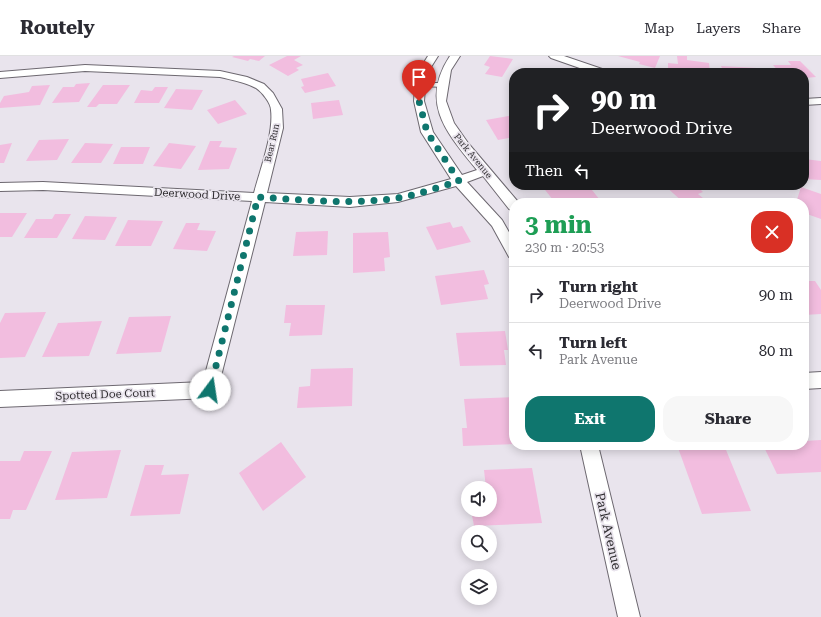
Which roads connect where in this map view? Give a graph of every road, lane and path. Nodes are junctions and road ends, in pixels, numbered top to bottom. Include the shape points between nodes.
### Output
1 (433, 56) edge
2 (455, 56) edge
3 (554, 56) edge
4 (589, 68) edge
5 (0, 75) edge
6 (421, 84) junction
7 (444, 85) junction
8 (821, 101) edge
9 (809, 102) edge
10 (485, 171) junction
11 (459, 181) junction
12 (0, 187) edge
13 (258, 197) junction
14 (509, 200) edge
15 (509, 244) edge
16 (821, 380) edge
17 (809, 381) edge
18 (210, 390) joint
19 (0, 399) edge
20 (590, 450) edge
21 (629, 617) edge

1 - 6 street via 422,75
2 - 7 street, Park Avenue via 446,70
3 - 4 street
5 - 13 street, Bear Run via 119,68 220,74 260,86 277,109 277,128
6 - 7 lane
6 - 11 street via 419,101 427,132
7 - 10 street, Park Avenue via 441,101 448,123
8 - 9 street
10 - 11 street, Deerwood Drive
10 - 14 street, Park Avenue
11 - 13 street, Deerwood Drive via 398,198 350,202
11 - 15 street via 497,223
12 - 13 street, Deerwood Drive via 43,186
13 - 18 street, Bear Run
16 - 17 street
18 - 19 street, Spotted Doe Court
20 - 21 street, Park Avenue

